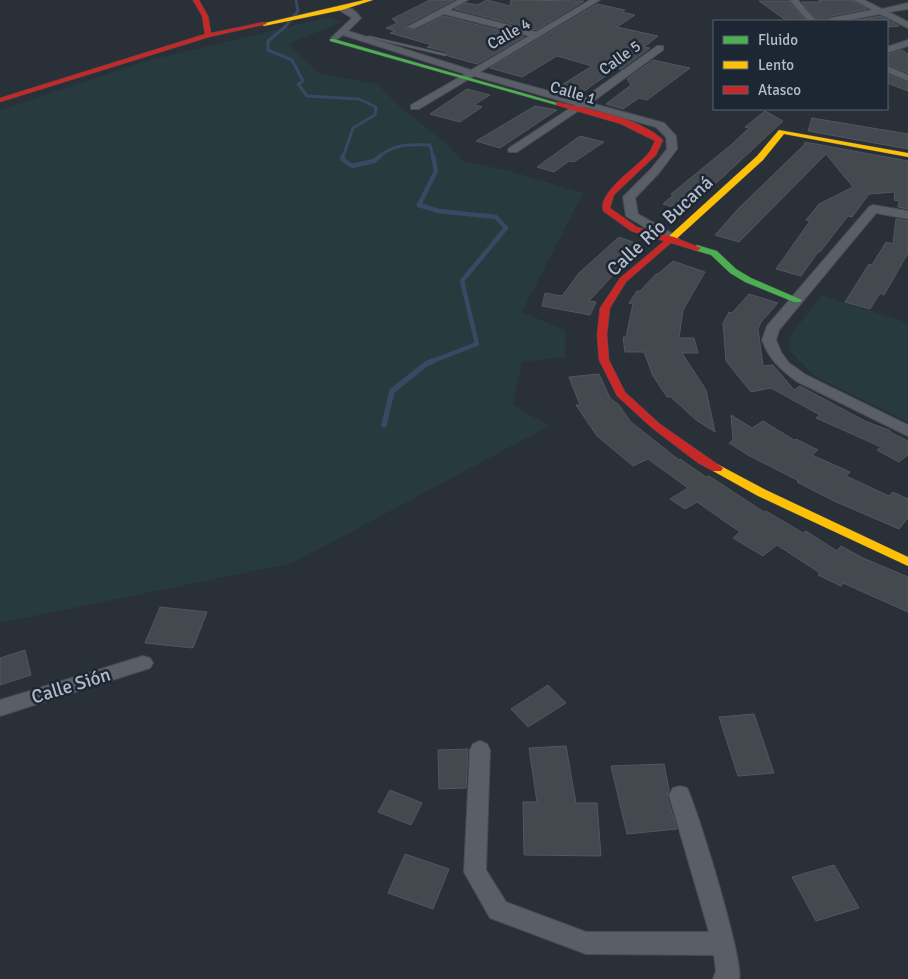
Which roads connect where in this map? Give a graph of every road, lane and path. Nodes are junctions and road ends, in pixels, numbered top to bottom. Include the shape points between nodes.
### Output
1 (196, 0) edge
2 (370, 0) edge
3 (464, 0) edge
4 (596, 0) edge
5 (794, 0) edge
6 (858, 0) edge
7 (908, 6) edge
8 (342, 8) junction
9 (443, 11) junction
10 (880, 12) junction
11 (811, 20) edge
12 (836, 20) edge
13 (908, 25) edge
14 (410, 27) dead end
15 (343, 32) junction
16 (208, 34) junction
17 (537, 35) junction
18 (360, 38) junction
19 (332, 40) joint
20 (908, 43) edge
21 (660, 48) dead end
22 (888, 50) edge
23 (445, 55) dead end
24 (888, 69) edge
25 (467, 76) junction
26 (908, 78) edge
27 (0, 100) edge
28 (415, 107) dead end
29 (578, 107) junction
30 (513, 150) dead end
31 (908, 155) edge
32 (908, 215) edge
33 (672, 239) junction
34 (798, 300) junction
35 (908, 430) edge
36 (908, 562) edge
37 (143, 663) dead end
38 (0, 708) edge
39 (480, 750) dead end
40 (680, 796) dead end
41 (724, 944) junction
42 (725, 979) edge

1 - 16 street via 207,22
2 - 8 street
3 - 9 street
4 - 17 street, Calle 4
5 - 11 street
6 - 10 street
7 - 10 street
8 - 15 street, Calle 1 via 357,18
8 - 16 street
9 - 14 street
9 - 17 street
10 - 12 street
10 - 13 street
15 - 18 street, Calle 1
15 - 19 street, Calle 1
16 - 27 street
17 - 25 street, Calle 4
18 - 23 lane via 370,37
18 - 25 street, Calle 1
19 - 25 street, Calle 1
20 - 22 street
21 - 29 street, Calle 5
24 - 26 street
25 - 28 street, Calle 4
25 - 29 street, Calle 1
29 - 30 street, Calle 5
29 - 33 street, Calle 1 via 660,125 671,136 672,149 629,197 632,216
29 - 33 street, Calle 1 via 641,129 659,140 653,153 611,194 606,210 634,229
31 - 33 street, Calle Río Bucaná via 782,132 760,158
32 - 34 street via 873,209
33 - 34 street, Calle 1 via 714,253 732,270 752,282
33 - 36 street, Calle Río Bucaná via 623,280 605,308 604,360 621,394 656,426 702,460 762,493
34 - 35 street via 772,329 769,340 784,366 801,378
37 - 38 street, Calle Sión
39 - 41 street via 475,872 498,910 586,943
40 - 41 street
41 - 42 street via 729,974

